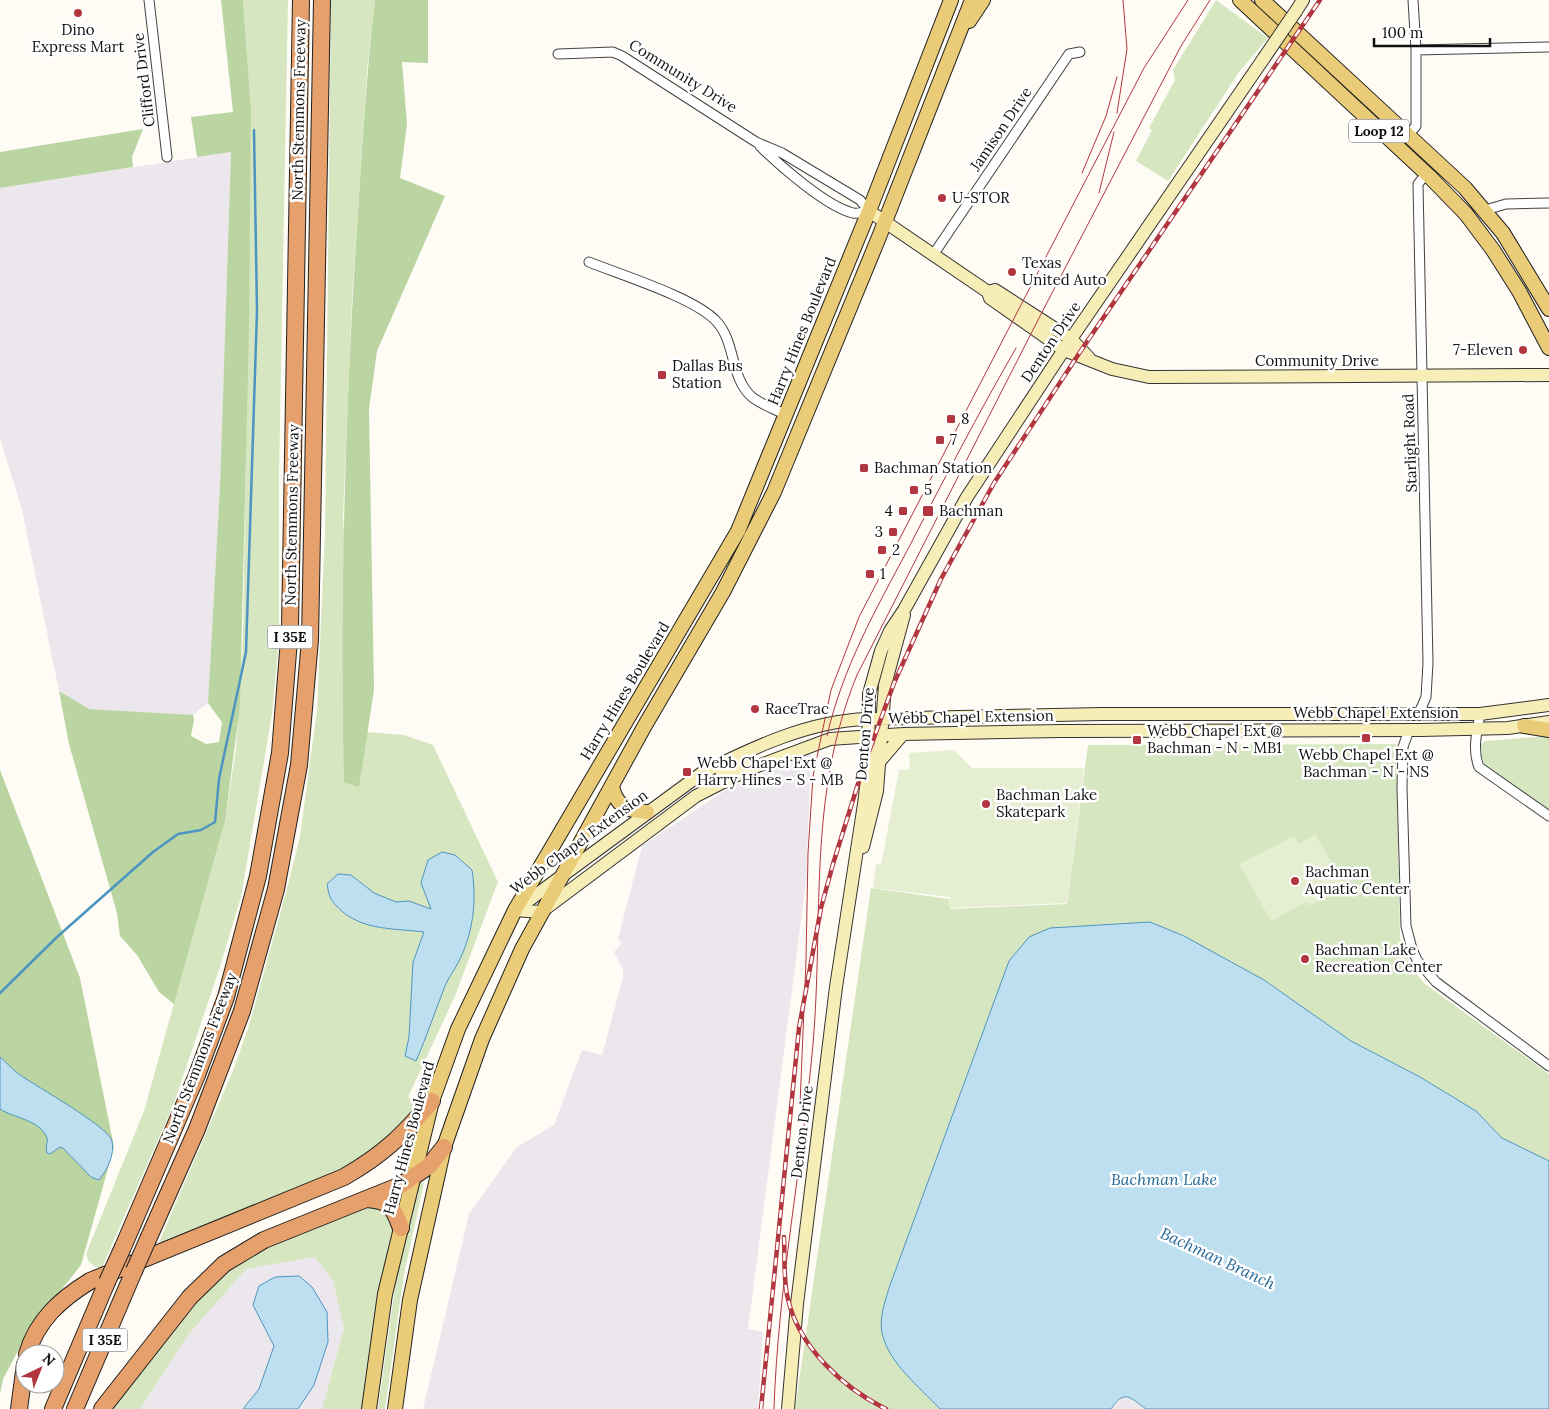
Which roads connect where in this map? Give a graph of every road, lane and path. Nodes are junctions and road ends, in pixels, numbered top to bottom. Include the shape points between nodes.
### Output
1 (149, 0) edge
2 (301, 0) edge
3 (322, 0) edge
4 (983, 0) edge
5 (1230, 0) edge
6 (1240, 0) edge
7 (1262, 0) edge
8 (1272, 0) edge
9 (1303, 0) edge
10 (1413, 0) edge
11 (951, 2) edge
12 (970, 5) edge
13 (1258, 16) junction
14 (961, 28) junction
15 (1549, 48) edge
16 (1416, 50) junction
17 (1080, 52) dead end
18 (558, 54) dead end
19 (1332, 65) junction
20 (1370, 122) junction
21 (1408, 135) junction
22 (756, 142) junction
23 (167, 157) dead end
24 (1428, 175) junction
25 (1549, 203) edge
26 (1484, 210) junction
27 (869, 211) junction
28 (886, 221) junction
29 (933, 254) junction
30 (589, 262) dead end
31 (1549, 309) edge
32 (1068, 345) junction
33 (1549, 348) edge
34 (1549, 376) edge
35 (1421, 377) junction
36 (786, 415) junction
37 (802, 426) junction
38 (708, 582) junction
39 (723, 592) junction
40 (904, 610) junction
41 (1549, 705) edge
42 (1103, 714) junction
43 (1253, 714) junction
44 (1419, 714) junction
45 (1480, 714) junction
46 (1062, 715) junction
47 (628, 717) junction
48 (867, 719) junction
49 (882, 719) junction
50 (1549, 722) edge
51 (1524, 726) junction
52 (644, 727) junction
53 (1478, 728) junction
54 (1253, 730) junction
55 (1409, 730) junction
56 (1549, 730) edge
57 (1103, 731) junction
58 (1005, 732) junction
59 (903, 734) junction
60 (881, 735) junction
61 (868, 736) junction
62 (774, 741) junction
63 (880, 761) junction
64 (724, 782) junction
65 (612, 785) junction
66 (647, 812) junction
67 (1549, 816) edge
68 (857, 861) junction
69 (561, 876) junction
70 (514, 910) junction
71 (541, 912) junction
72 (1549, 1066) edge
73 (432, 1101) junction
74 (444, 1147) junction
75 (413, 1178) junction
76 (368, 1199) junction
77 (401, 1228) junction
78 (31, 1344) edge
79 (21, 1394) edge
80 (19, 1409) edge
81 (53, 1409) edge
82 (75, 1409) edge
83 (102, 1409) edge
84 (369, 1409) edge
85 (395, 1409) edge
86 (788, 1409) edge

1 - 23 street, Clifford Drive
2 - 81 highway, North Stemmons Freeway / I 35E, bridge via 290,627 280,753 257,884 226,997 197,1075
3 - 82 highway, North Stemmons Freeway / I 35E, bridge via 310,640 299,765 276,889 242,1011 197,1129
4 - 14 main road via 974,16
5 - 13 main road
6 - 13 main road, Loop 12
7 - 19 main road, Loop 12
8 - 19 main road
9 - 32 main road, Denton Drive, bridge
10 - 16 street
11 - 12 main road
11 - 27 main road, Harry Hines Boulevard
12 - 14 main road
13 - 20 main road, Loop 12
14 - 28 main road
15 - 16 street
16 - 21 street via 1416,126
17 - 29 street, Jamison Drive via 1069,54
18 - 22 street, Community Drive via 613,52
19 - 21 main road, Loop 12
20 - 21 main road via 1380,123 1397,139
20 - 24 main road, Loop 12
21 - 26 main road, Loop 12
22 - 27 street, Community Drive via 782,153 860,200
22 - 27 street, Community Drive via 776,163 834,204 855,213
24 - 26 main road via 1446,183 1479,212
24 - 33 main road, Loop 12 via 1466,214 1493,250 1524,299
24 - 35 street, Starlight Road via 1418,184
25 - 26 street via 1506,204
26 - 31 main road, Loop 12 via 1516,253
27 - 28 main road, Community Drive
27 - 36 main road, Harry Hines Boulevard
28 - 29 main road, Community Drive
28 - 37 main road
29 - 32 main road, Community Drive via 988,292 990,298
30 - 36 street via 687,301 708,313 728,339 744,389 759,402
32 - 35 main road, Community Drive via 1112,369 1149,377
32 - 40 main road, Denton Drive via 967,497
34 - 35 main road, Community Drive
35 - 44 street, Starlight Road via 1428,663 1426,697
36 - 37 main road
36 - 38 main road, Harry Hines Boulevard via 738,530
37 - 39 main road via 774,492
38 - 39 main road
38 - 47 main road, Harry Hines Boulevard
39 - 52 main road
40 - 48 main road, Denton Drive via 881,651 869,694
40 - 49 main road, Denton Drive via 904,620 888,669
41 - 45 main road, Webb Chapel Extension
42 - 43 main road, Webb Chapel Extension
42 - 46 main road, Webb Chapel Extension
42 - 57 main road
43 - 44 main road, Webb Chapel Extension
43 - 54 main road
44 - 45 main road, Webb Chapel Extension
44 - 55 main road
45 - 53 street
46 - 49 main road, Webb Chapel Extension
46 - 58 main road via 1044,723 1011,725
47 - 52 main road
47 - 70 main road, Harry Hines Boulevard
48 - 49 main road, Webb Chapel Extension
48 - 61 main road, Denton Drive
48 - 62 main road, Webb Chapel Extension via 808,727
49 - 60 main road, Denton Drive
50 - 51 main road, Webb Chapel Extension
51 - 53 main road, Webb Chapel Extension
51 - 56 main road
52 - 65 main road
53 - 55 main road, Webb Chapel Extension
53 - 67 street via 1476,758 1479,767
54 - 55 main road, Webb Chapel Extension
54 - 57 main road, Webb Chapel Extension
55 - 72 street via 1403,747 1402,788 1406,926 1412,949 1436,982
57 - 58 main road, Webb Chapel Extension
58 - 59 main road, Webb Chapel Extension
59 - 60 main road, Webb Chapel Extension
59 - 63 main road
60 - 61 main road, Webb Chapel Extension
60 - 63 main road, Denton Drive
61 - 64 main road, Webb Chapel Extension via 814,744
61 - 68 main road, Denton Drive via 868,771
62 - 64 main road via 766,753 723,772
62 - 66 main road, Webb Chapel Extension via 702,773
63 - 68 main road, Denton Drive via 867,838
64 - 71 main road, Webb Chapel Extension via 696,796
65 - 66 main road via 617,800 625,808
65 - 69 main road
66 - 69 main road, Webb Chapel Extension
68 - 86 main road, Denton Drive via 836,987
69 - 70 main road, Webb Chapel Extension
69 - 71 main road
70 - 71 main road, Webb Chapel Extension
70 - 73 main road, Harry Hines Boulevard via 458,1029
71 - 74 main road via 482,1039
73 - 75 main road, Harry Hines Boulevard
73 - 78 highway via 399,1140 344,1177 90,1281 66,1295 38,1328
74 - 75 highway via 429,1166
74 - 85 main road via 410,1300
75 - 76 highway
75 - 77 main road, Harry Hines Boulevard
76 - 77 highway via 382,1200 390,1205
76 - 83 highway via 264,1240 224,1264 190,1297
77 - 84 main road, Harry Hines Boulevard via 385,1294
79 - 80 highway

